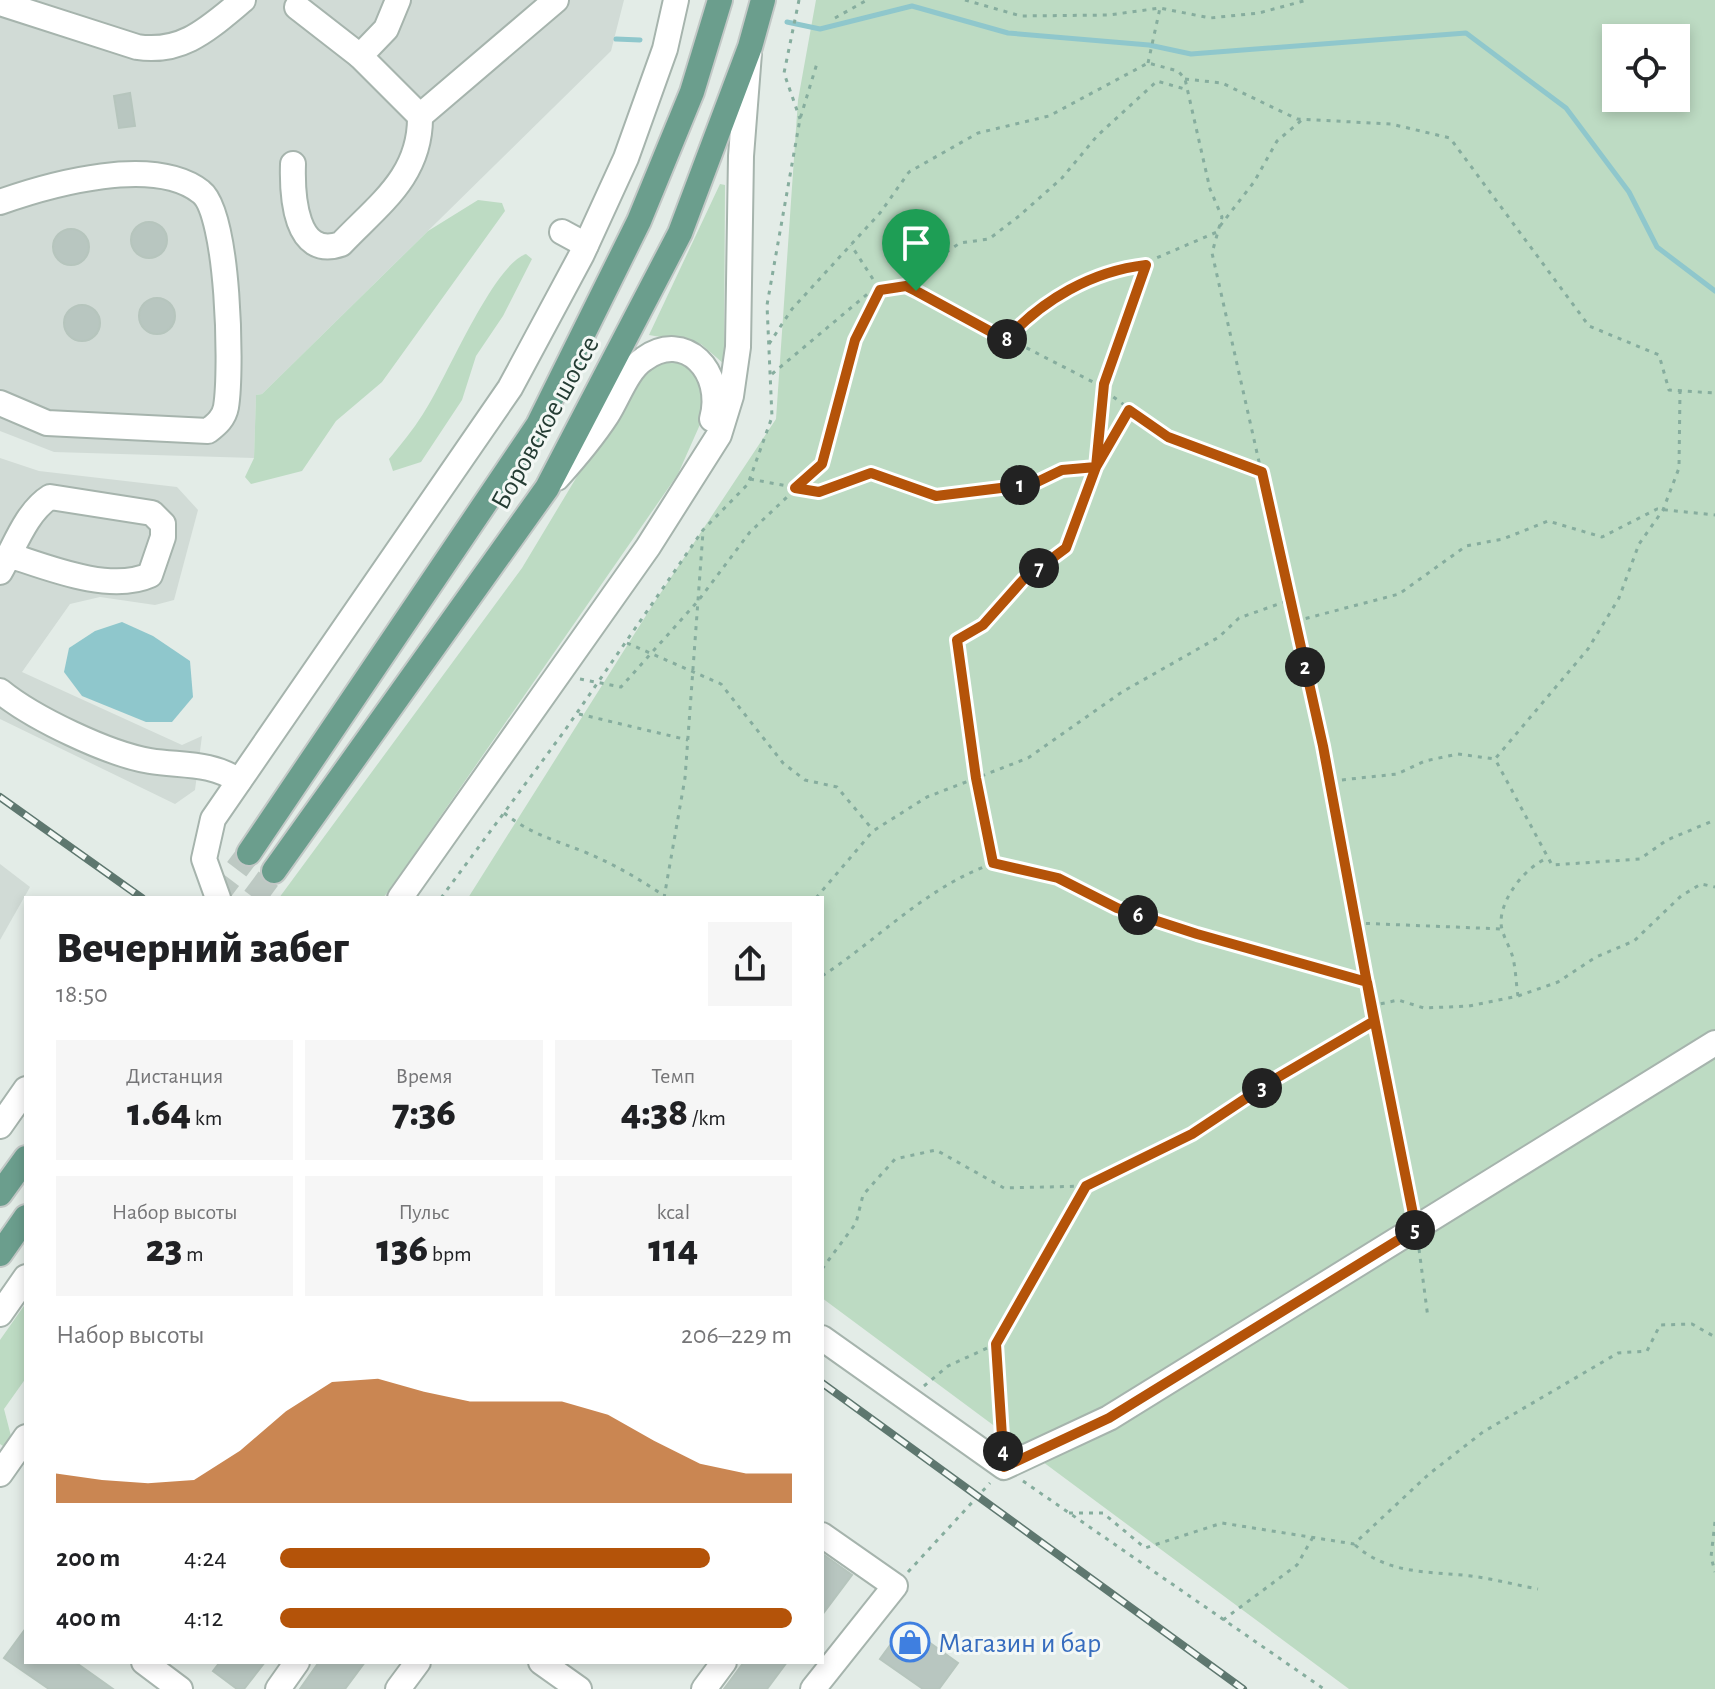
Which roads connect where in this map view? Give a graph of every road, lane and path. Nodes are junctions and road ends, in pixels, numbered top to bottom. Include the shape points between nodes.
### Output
1 (243, 0) edge
2 (398, 0) edge
3 (556, 0) edge
4 (676, 0) edge
5 (720, 0) edge
6 (763, 0) edge
7 (799, 0) edge
8 (867, 0) edge
9 (965, 0) edge
10 (1307, 0) edge
11 (0, 3) edge
12 (297, 7) dead end
13 (1160, 8) junction
14 (835, 18) dead end
15 (750, 47) junction
16 (360, 56) junction
17 (1148, 63) junction
18 (1185, 79) junction
19 (1188, 90) junction
20 (420, 116) junction
21 (800, 119) dead end
22 (1303, 119) junction
23 (293, 164) dead end
24 (0, 202) edge
25 (1218, 230) junction
26 (562, 232) dead end
27 (586, 245) junction
28 (851, 245) junction
29 (1146, 265) junction
30 (880, 290) junction
31 (916, 291) junction
32 (1006, 340) junction
33 (769, 344) dead end
34 (770, 376) dead end
35 (1680, 390) junction
36 (1715, 393) edge
37 (0, 403) edge
38 (1129, 410) junction
39 (1096, 467) junction
40 (1262, 472) junction
41 (694, 476) junction
42 (750, 479) dead end
43 (547, 488) junction
44 (795, 488) junction
45 (1663, 510) junction
46 (1715, 515) edge
47 (703, 530) dead end
48 (5, 564) edge
49 (1290, 600) junction
50 (698, 601) junction
51 (1295, 622) junction
52 (627, 643) dead end
53 (651, 653) junction
54 (693, 672) junction
55 (575, 678) dead end
56 (0, 691) edge
57 (577, 713) dead end
58 (688, 740) junction
59 (1495, 759) junction
60 (976, 778) junction
61 (239, 781) junction
62 (1330, 781) junction
63 (504, 813) dead end
64 (1715, 820) edge
65 (873, 831) junction
66 (249, 853) tunnel mouth
67 (1548, 858) junction
68 (993, 863) junction
69 (274, 871) tunnel mouth
70 (1715, 887) edge
71 (217, 896) edge
72 (401, 896) edge
73 (663, 896) edge
74 (664, 896) edge
75 (818, 896) edge
76 (1356, 923) junction
77 (1502, 929) junction
78 (824, 974) edge
79 (1367, 982) junction
80 (1518, 996) junction
81 (1371, 1006) junction
82 (1374, 1021) junction
83 (1715, 1043) edge
84 (24, 1092) edge
85 (0, 1126) edge
86 (24, 1161) edge
87 (1086, 1186) junction
88 (0, 1194) edge
89 (24, 1220) edge
90 (1416, 1229) junction
91 (0, 1254) edge
92 (824, 1266) edge
93 (24, 1280) edge
94 (0, 1314) edge
95 (1428, 1318) dead end
96 (1715, 1337) edge
97 (824, 1339) edge
98 (996, 1344) junction
99 (908, 1399) junction
100 (24, 1440) edge
101 (1004, 1467) junction
102 (0, 1474) edge
103 (1069, 1513) junction
104 (1715, 1522) edge
105 (824, 1536) edge
106 (1313, 1537) junction
107 (1354, 1544) junction
108 (1715, 1572) edge
109 (895, 1586) junction
110 (1538, 1589) dead end
111 (1223, 1620) junction
112 (147, 1664) edge
113 (296, 1664) edge
114 (545, 1664) edge
115 (723, 1664) edge
116 (180, 1689) edge
117 (278, 1689) edge
118 (579, 1689) edge
119 (704, 1689) edge
120 (813, 1689) edge
121 (1324, 1689) edge

1 - 11 street via 198,36 156,50
2 - 16 street via 386,29
3 - 20 street
4 - 27 street via 641,122
5 - 66 main road, Боровское шоссе via 692,92 639,221 544,415
6 - 15 main road, Боровское шоссе
7 - 21 path via 785,71
8 - 14 path
9 - 13 path via 1021,16 1109,15
10 - 13 path via 1259,13 1210,18
12 - 16 street
13 - 17 path
15 - 41 street via 735,374 719,435
15 - 43 main road, Боровское шоссе via 680,233
16 - 20 street
17 - 18 path via 1178,71
17 - 28 path via 1049,116 978,133 909,172
18 - 19 path
18 - 22 path via 1222,83
19 - 25 path via 1210,189 1222,217
19 - 31 path via 1157,81 1019,216 989,239 960,243 933,261
20 - 23 street via 416,155 407,175 341,244 326,249 301,229 292,196
22 - 25 path via 1277,141
22 - 35 path via 1391,124 1450,138 1589,326 1659,355 1669,390
24 - 37 street via 42,187 110,174 183,181 204,193 217,215 228,357 226,410 208,431 47,423
25 - 29 path
25 - 40 path via 1212,253
26 - 27 street
27 - 61 street via 486,425
28 - 30 path
28 - 33 path via 792,309
29 - 32 path via 1127,267 1055,296
29 - 39 path via 1104,384
30 - 31 path via 906,286
30 - 34 path via 871,291
30 - 44 path via 855,340 822,464
31 - 32 path
32 - 38 path via 1093,382
35 - 36 path
35 - 45 path via 1679,468
38 - 39 path
38 - 40 path via 1168,437
39 - 44 path via 1062,470 1033,484 936,496 871,473 819,492
39 - 60 path via 1066,548 1023,580 983,625 957,640
40 - 49 path
41 - 43 street via 716,404 715,385 693,356 657,352 639,363 581,452
41 - 72 street
42 - 44 path
43 - 69 main road, Боровское шоссе
44 - 50 path via 750,532
45 - 46 path
45 - 51 path via 1602,537 1548,521 1503,539 1466,546 1399,594
45 - 59 path via 1639,544 1619,598 1588,649
47 - 50 path
48 - 48 street via 39,504 50,497 152,513 163,524 150,575 139,580 78,577
49 - 51 path
49 - 60 path via 1239,618 1219,637 1122,692 1028,758
50 - 53 path
50 - 54 path
51 - 62 path
52 - 53 path
53 - 54 path
53 - 55 path via 621,687
54 - 58 path
54 - 65 path via 721,684 783,763 805,780 837,787
56 - 61 street via 115,753 220,768
57 - 58 path
58 - 74 path
59 - 62 path via 1458,754 1397,774
59 - 67 path
60 - 65 path via 927,797
60 - 68 path
61 - 71 street via 213,819 204,849
62 - 76 path
63 - 73 path via 527,832 588,853
64 - 67 path via 1667,840 1640,859 1552,865
65 - 75 path
67 - 77 path via 1537,862 1515,887 1503,909
68 - 78 path via 917,901
68 - 79 path via 1058,878 1117,908 1197,934
70 - 80 path via 1701,884 1634,941 1558,982
76 - 77 path
76 - 79 path
77 - 80 path
79 - 81 path
80 - 81 path via 1469,1006 1424,1008 1398,1000
81 - 82 path
82 - 87 path via 1192,1134
82 - 90 path
83 - 90 street
84 - 85 street
86 - 88 main road
87 - 92 path via 1004,1188 936,1150 895,1159 863,1195 856,1223
87 - 98 path
89 - 91 main road
90 - 95 path
90 - 101 street via 1109,1418
93 - 94 street
96 - 107 path via 1692,1324 1660,1325 1647,1351 1618,1353 1483,1432
97 - 99 street
98 - 99 path via 948,1366
98 - 101 path
99 - 101 street
100 - 102 street
101 - 103 path
101 - 109 path
103 - 106 path via 1103,1513 1145,1548 1222,1523
103 - 111 path
104 - 108 path
105 - 109 street
106 - 107 path
106 - 111 path via 1297,1565
107 - 110 path via 1373,1561 1405,1571
109 - 120 street
111 - 121 path
112 - 116 street
113 - 117 street
114 - 118 street
115 - 119 street

